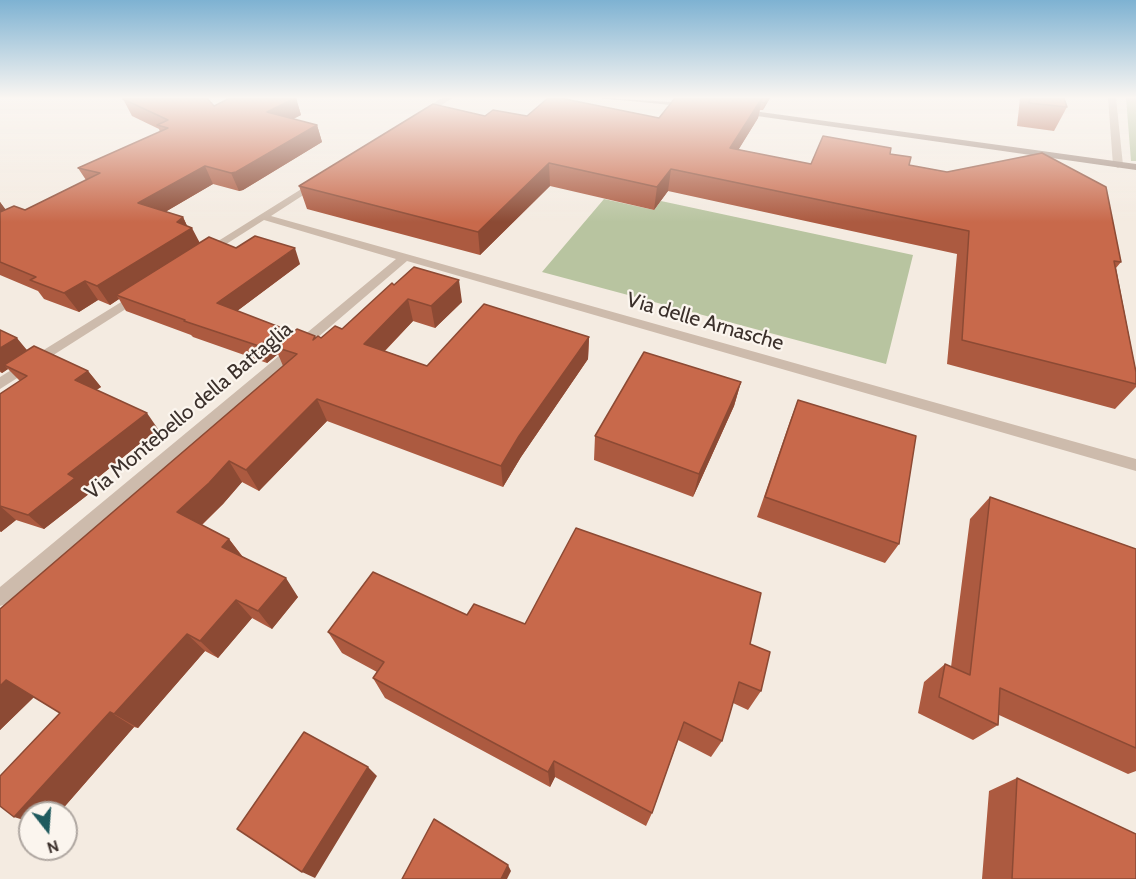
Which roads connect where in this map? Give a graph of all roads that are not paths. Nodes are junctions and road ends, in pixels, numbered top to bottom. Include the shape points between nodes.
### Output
1 (935, 139) edge
2 (1116, 139) edge
3 (1118, 165) junction
4 (1136, 167) edge
5 (331, 173) edge
6 (263, 217) junction
7 (405, 257) junction
8 (192, 262) edge
9 (152, 288) edge
10 (0, 384) edge
11 (1136, 465) edge
12 (0, 598) edge

1 - 3 street
2 - 3 street
3 - 4 street
5 - 6 street
6 - 7 street, Via delle Arnasche
6 - 8 street
7 - 11 street, Via delle Arnasche
7 - 12 street, Via Montebello della Battaglia
9 - 10 street

